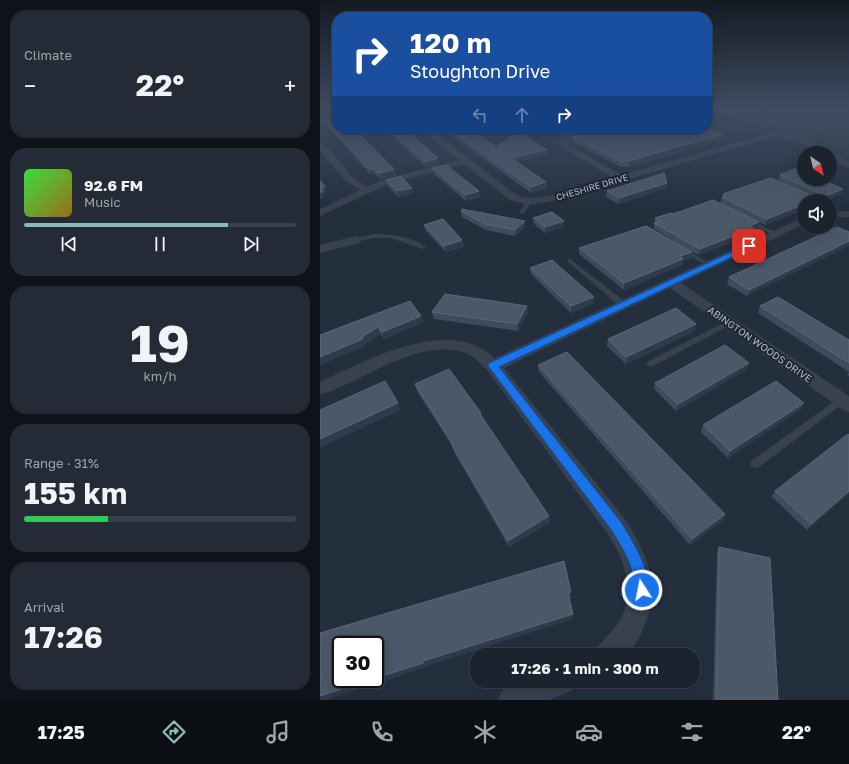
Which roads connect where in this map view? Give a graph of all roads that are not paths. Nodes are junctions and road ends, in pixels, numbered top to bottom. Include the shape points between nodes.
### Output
1 (440, 142) edge
2 (552, 142) dead end
3 (562, 142) joint
4 (748, 142) edge
5 (803, 142) edge
6 (813, 146) edge
7 (320, 147) edge
8 (837, 158) edge
9 (465, 161) junction
10 (849, 165) edge
11 (622, 179) junction
12 (366, 190) junction
13 (529, 202) junction
14 (522, 212) dead end
15 (320, 213) edge
16 (837, 214) edge
17 (849, 214) edge
18 (746, 220) edge
19 (797, 223) edge
20 (775, 234) junction
21 (355, 240) joint
22 (673, 244) edge
23 (423, 248) dead end
24 (320, 249) edge
25 (570, 261) dead end
26 (709, 265) junction
27 (672, 283) junction
28 (624, 305) junction
29 (730, 323) junction
30 (650, 364) dead end
31 (493, 366) junction
32 (320, 389) edge
33 (846, 402) edge
34 (755, 464) dead end
35 (614, 648) edge
36 (543, 688) edge
37 (512, 700) edge

1 - 9 street, CHESHIRE DRIVE
2 - 3 lane
3 - 11 street via 567,149
4 - 11 street, CHESHIRE DRIVE
5 - 6 street, CHESHIRE DRIVE
7 - 12 street via 349,179
8 - 10 street
9 - 12 street via 398,177
9 - 13 street, CHESHIRE DRIVE via 514,198
11 - 13 street, CHESHIRE DRIVE via 556,198
12 - 15 street
13 - 14 lane
16 - 17 street
18 - 20 lane
19 - 20 street
20 - 26 street
21 - 23 lane via 386,235
21 - 24 street
22 - 26 lane
25 - 28 lane
26 - 27 street
27 - 28 street
27 - 29 street, ABINGTON WOODS DRIVE
28 - 31 street
29 - 30 lane
29 - 33 street, ABINGTON WOODS DRIVE
31 - 32 street via 470,349 441,345 398,355
31 - 35 street via 616,526 637,564 642,590 637,612 627,632
33 - 34 lane
36 - 37 street

